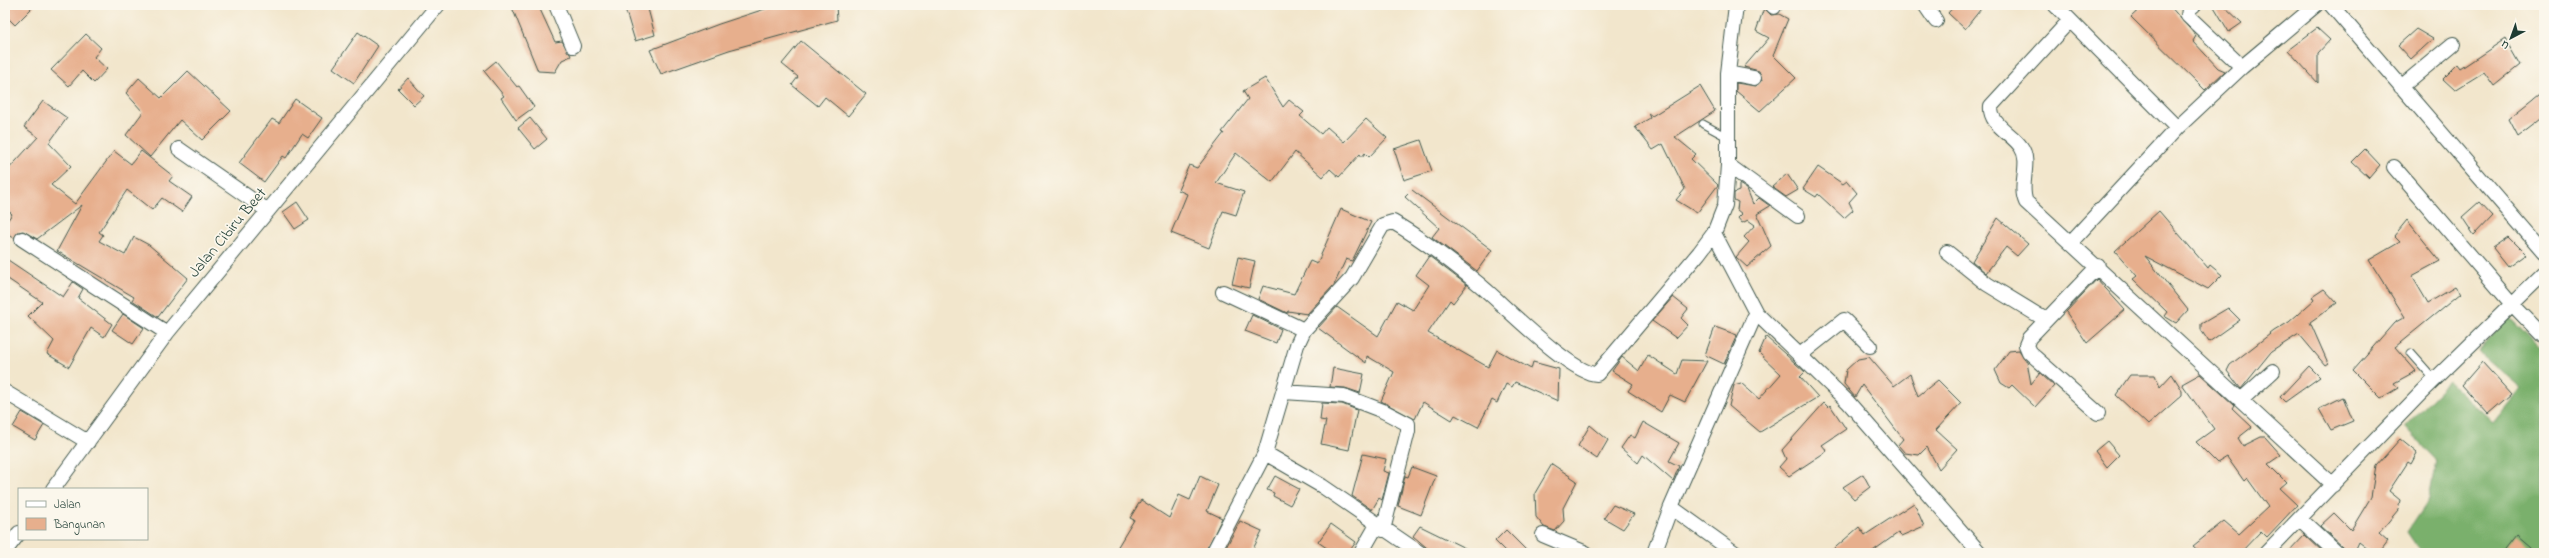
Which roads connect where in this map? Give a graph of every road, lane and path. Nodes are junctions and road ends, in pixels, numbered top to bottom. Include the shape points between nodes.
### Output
1 (438, 5) edge
2 (556, 5) edge
3 (1736, 5) edge
4 (1924, 5) edge
5 (2055, 5) edge
6 (2194, 5) edge
7 (2316, 5) edge
8 (2331, 5) edge
9 (2070, 20) junction
10 (1936, 21) dead end
11 (2453, 44) dead end
12 (573, 46) dead end
13 (2242, 67) junction
14 (1728, 73) junction
15 (1754, 78) dead end
16 (2401, 88) junction
17 (1703, 124) dead end
18 (2177, 128) junction
19 (1727, 137) junction
20 (179, 149) dead end
21 (1728, 165) junction
22 (2394, 167) dead end
23 (268, 211) junction
24 (1798, 216) dead end
25 (1714, 233) junction
26 (22, 239) dead end
27 (2071, 242) junction
28 (1947, 252) dead end
29 (2544, 252) edge
30 (2098, 266) junction
31 (2544, 273) edge
32 (1223, 292) dead end
33 (2512, 304) junction
34 (1756, 314) junction
35 (2046, 320) junction
36 (1304, 330) junction
37 (167, 333) junction
38 (2544, 337) edge
39 (1870, 346) dead end
40 (2411, 353) dead end
41 (1800, 355) junction
42 (2273, 370) dead end
43 (2435, 380) junction
44 (5, 392) edge
45 (1284, 392) junction
46 (2241, 400) junction
47 (2098, 413) dead end
48 (88, 442) junction
49 (1265, 453) junction
50 (2333, 485) junction
51 (54, 488) edge
52 (1671, 507) junction
53 (2300, 519) junction
54 (1380, 528) junction
55 (18, 534) edge
56 (1543, 536) dead end
57 (5, 550) edge
58 (1213, 553) edge
59 (1361, 553) edge
60 (1420, 553) edge
61 (1586, 553) edge
62 (1654, 553) edge
63 (1735, 553) edge
64 (1980, 553) edge
65 (2266, 553) edge
66 (2337, 553) edge

1 - 23 street, Jalan Cibiru Beet
2 - 12 street
3 - 14 street
4 - 10 street
5 - 9 street
6 - 13 street via 2189,9 2188,16
7 - 13 street
8 - 16 street
9 - 18 street
9 - 27 street via 1991,106 1991,113 1993,119 2022,148 2025,159 2022,192 2026,202
11 - 16 street
13 - 18 street
14 - 15 street
14 - 19 street
16 - 29 street
17 - 19 lane
18 - 27 street
19 - 21 street
20 - 23 street
21 - 24 street
21 - 25 street via 1725,205
22 - 33 street
23 - 37 street, Jalan Cibiru Beet
25 - 34 street
25 - 36 street via 1597,374 1591,374 1568,361 1480,285 1420,238 1393,222 1382,225 1352,278
26 - 37 street
27 - 30 street
28 - 35 street via 1987,284
30 - 35 street
30 - 46 street
31 - 33 street
32 - 36 street
33 - 38 street
33 - 43 street
34 - 41 street
34 - 52 street
35 - 47 street via 2029,338 2026,345 2029,352
36 - 45 street via 1297,345
37 - 48 street, Jalan Cibiru Beet
39 - 41 street via 1844,320
40 - 43 lane
41 - 64 street via 1848,402
42 - 46 street
43 - 50 street
44 - 48 street
45 - 49 street
45 - 54 street via 1344,396 1408,424
46 - 50 street
48 - 51 street, Jalan Cibiru Beet
49 - 54 street via 1322,486
49 - 58 street
50 - 53 street
52 - 62 street
52 - 63 street
53 - 65 street
53 - 66 street
54 - 59 street
54 - 60 street
55 - 57 street
56 - 61 street

